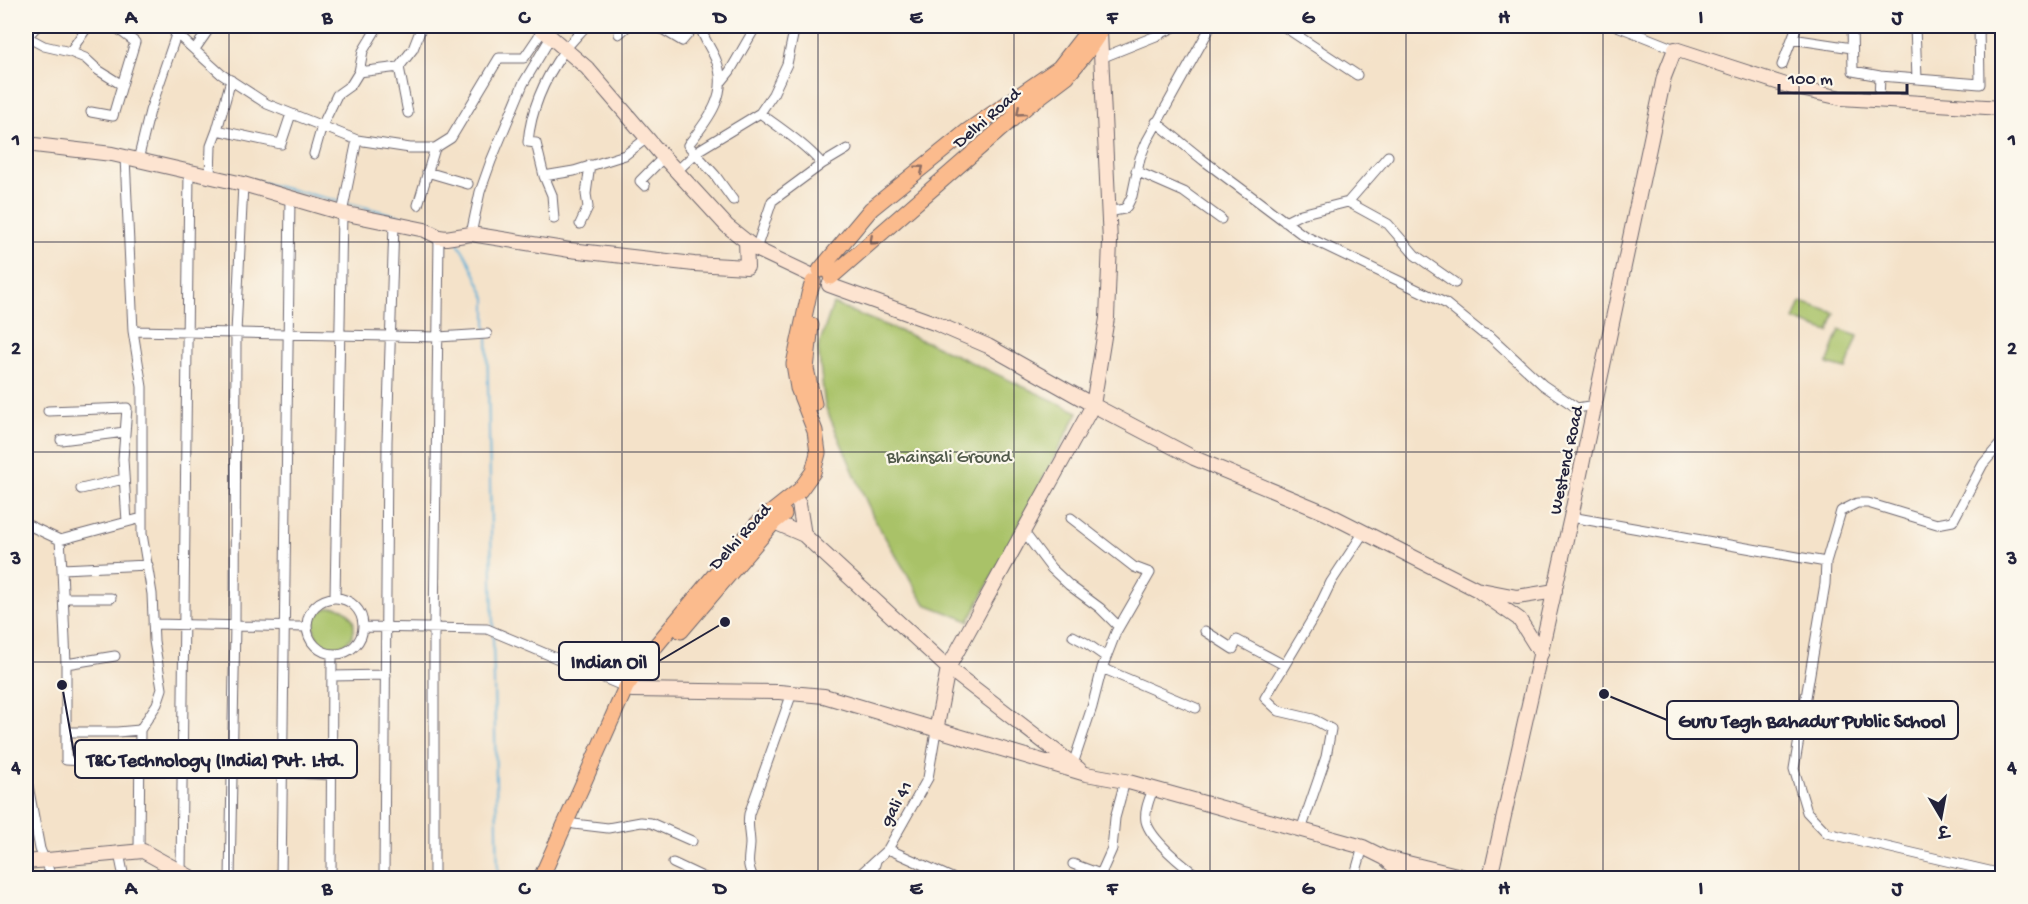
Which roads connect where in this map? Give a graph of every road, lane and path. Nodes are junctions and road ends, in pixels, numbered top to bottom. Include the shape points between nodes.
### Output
1 (37, 26) edge
2 (87, 26) edge
3 (114, 26) edge
4 (211, 26) edge
5 (378, 26) edge
6 (422, 26) edge
7 (586, 26) edge
8 (628, 26) edge
9 (657, 26) edge
10 (697, 26) edge
11 (756, 26) edge
12 (795, 26) edge
13 (1176, 26) edge
14 (1211, 26) edge
15 (1283, 26) edge
16 (1617, 26) edge
17 (1797, 26) edge
18 (1852, 26) edge
19 (1915, 26) edge
20 (1979, 26) edge
21 (173, 28) edge
22 (1094, 29) edge
23 (544, 31) edge
24 (619, 34) dead end
25 (26, 37) edge
26 (1792, 39) junction
27 (1852, 48) junction
28 (195, 49) junction
29 (565, 49) junction
30 (1675, 50) junction
31 (70, 52) junction
32 (1101, 58) junction
33 (1782, 66) dead end
34 (399, 67) junction
35 (359, 72) junction
36 (1357, 75) dead end
37 (1880, 76) junction
38 (1917, 79) junction
39 (231, 80) junction
40 (722, 81) junction
41 (122, 85) junction
42 (1879, 100) junction
43 (2002, 108) edge
44 (91, 112) dead end
45 (408, 113) dead end
46 (760, 113) junction
47 (291, 114) junction
48 (1156, 122) junction
49 (322, 126) junction
50 (217, 130) junction
51 (647, 138) junction
52 (357, 140) junction
53 (26, 144) edge
54 (435, 148) junction
55 (847, 149) dead end
56 (314, 154) dead end
57 (695, 154) junction
58 (1388, 156) dead end
59 (135, 157) junction
60 (664, 157) junction
61 (822, 164) junction
62 (590, 165) junction
63 (677, 171) junction
64 (1136, 171) junction
65 (189, 172) junction
66 (428, 172) junction
67 (210, 176) junction
68 (544, 176) junction
69 (243, 184) junction
70 (468, 184) dead end
71 (645, 186) dead end
72 (290, 198) junction
73 (733, 200) dead end
74 (1348, 202) junction
75 (418, 205) dead end
76 (1108, 212) junction
77 (342, 213) junction
78 (554, 219) dead end
79 (1221, 219) dead end
80 (1285, 222) junction
81 (394, 224) junction
82 (580, 224) dead end
83 (467, 234) junction
84 (443, 237) junction
85 (751, 245) junction
86 (821, 280) junction
87 (1455, 283) dead end
88 (133, 331) junction
89 (187, 332) junction
90 (236, 333) junction
91 (288, 333) junction
92 (340, 334) junction
93 (487, 334) dead end
94 (392, 335) junction
95 (438, 337) junction
96 (1093, 405) junction
97 (1595, 405) junction
98 (48, 411) dead end
99 (125, 432) junction
100 (61, 440) dead end
101 (2002, 441) edge
102 (124, 479) junction
103 (81, 489) dead end
104 (796, 500) junction
105 (1571, 517) junction
106 (142, 518) junction
107 (771, 518) junction
108 (1071, 518) dead end
109 (127, 522) junction
110 (26, 524) edge
111 (1023, 531) junction
112 (1364, 532) junction
113 (804, 535) junction
114 (60, 540) junction
115 (1826, 562) junction
116 (148, 565) junction
117 (62, 569) junction
118 (1476, 590) junction
119 (1555, 591) junction
120 (335, 597) junction
121 (63, 598) junction
122 (111, 598) dead end
123 (153, 624) junction
124 (184, 624) junction
125 (235, 625) junction
126 (283, 626) junction
127 (306, 627) junction
128 (363, 627) junction
129 (387, 627) junction
130 (1119, 627) junction
131 (434, 628) junction
132 (1205, 631) dead end
133 (1073, 636) dead end
134 (332, 654) junction
135 (1541, 654) junction
136 (116, 656) dead end
137 (1106, 657) junction
138 (66, 664) junction
139 (1284, 665) junction
140 (948, 668) junction
141 (1102, 668) junction
142 (386, 675) junction
143 (332, 676) junction
144 (629, 689) junction
145 (792, 693) junction
146 (1196, 708) dead end
147 (140, 730) junction
148 (936, 731) junction
149 (66, 732) junction
150 (1072, 764) junction
151 (139, 768) junction
152 (232, 770) junction
153 (182, 771) junction
154 (282, 772) junction
155 (1086, 774) junction
156 (26, 775) edge
157 (332, 775) junction
158 (1125, 781) junction
159 (1153, 789) junction
160 (574, 824) junction
161 (1301, 830) junction
162 (692, 841) dead end
163 (1363, 848) junction
164 (888, 849) junction
165 (139, 852) junction
166 (119, 853) junction
167 (877, 858) junction
168 (1385, 858) junction
169 (45, 860) junction
170 (26, 862) edge
171 (673, 863) dead end
172 (1073, 864) dead end
173 (2002, 874) edge
174 (186, 875) edge
175 (1100, 876) edge
176 (52, 879) edge
177 (124, 879) edge
178 (230, 879) edge
179 (281, 879) edge
180 (331, 879) edge
181 (384, 879) edge
182 (434, 879) edge
183 (541, 879) edge
184 (551, 879) edge
185 (705, 879) edge
186 (753, 879) edge
187 (856, 879) edge
188 (871, 879) edge
189 (952, 879) edge
190 (1201, 879) edge
191 (1354, 879) edge
192 (1406, 879) edge
193 (1469, 879) edge
194 (1490, 879) edge

1 - 25 street
2 - 31 street
3 - 41 street via 135,42
4 - 28 street
5 - 35 street via 363,51
6 - 34 street via 413,49
7 - 29 street
8 - 24 street
9 - 10 street via 682,41
10 - 40 street via 717,62
11 - 40 street
12 - 46 street via 786,64
13 - 32 street
14 - 48 street
15 - 36 street
16 - 30 street
17 - 26 street
18 - 27 street
19 - 38 street
20 - 38 street via 1980,84
21 - 28 street
21 - 59 street
22 - 32 street
86 -> 22 main road via 871,209 966,132 1059,68
22 -> 86 main road, Delhi Road via 1086,53 1067,76
23 - 29 street
23 - 54 street via 524,57 498,58 451,138
23 - 83 street via 491,161
25 - 31 street
26 - 27 street
26 - 33 street
27 - 37 street via 1852,71
28 - 39 street
29 - 51 street via 587,68
29 - 68 street via 547,77 530,124 528,142 536,143
30 - 42 street via 1792,87 1841,98
30 - 97 street, Westend Road via 1664,77
31 - 41 street
32 - 76 street
34 - 35 street
34 - 45 street
35 - 49 street via 351,85 337,95
37 - 38 street
37 - 42 street
39 - 47 street via 267,104
39 - 50 street
40 - 57 street via 717,103 688,145
41 - 44 street via 113,116
42 - 43 street
46 - 57 street
46 - 61 street via 808,147
47 - 49 street
47 - 50 street via 281,144
48 - 64 street
48 - 80 street
49 - 52 street
49 - 56 street
50 - 67 street via 211,146
51 - 60 street
51 - 62 street via 625,155
52 - 54 street
52 - 77 street
53 - 59 street
54 - 66 street
55 - 61 street
57 - 63 street
57 - 73 street
58 - 74 street
59 - 65 street
59 - 88 street
60 - 63 street
60 - 71 street via 640,181
61 - 85 street via 772,201
62 - 68 street
62 - 82 street via 588,207
63 - 85 street
64 - 76 street via 1127,206
64 - 79 street via 1184,192
65 - 67 street
65 - 89 street
66 - 70 street
66 - 75 street
67 - 69 street
68 - 78 street via 552,195
69 - 72 street
69 - 90 street
72 - 77 street
72 - 91 street
74 - 80 street
74 - 87 street via 1388,224 1415,255
76 - 96 street via 1107,318
77 - 81 street
77 - 92 street
80 - 97 street via 1303,235 1445,303 1490,336 1543,385 1577,408
81 - 84 street
81 - 94 street
83 - 84 street
83 - 85 street via 570,250 747,267
84 - 95 street
85 - 86 street
86 - 96 street via 988,346
86 - 104 main road, Delhi Road via 794,364 818,453 813,472
88 - 89 street
88 - 106 street via 142,387
89 - 90 street
89 - 124 street
90 - 91 street
90 - 125 street
91 - 92 street
91 - 126 street
92 - 94 street
92 - 120 street
93 - 95 street
94 - 95 street
94 - 129 street via 387,441
95 - 131 street
96 - 111 street
96 - 112 street via 1194,458
97 - 105 street, Westend Road
98 - 99 street via 127,408
99 - 100 street
99 - 102 street
101 - 115 street via 1983,464 1953,521 1937,524 1857,503 1841,511
102 - 103 street
102 - 109 street
104 - 107 main road, Delhi Road
104 - 113 street
105 - 115 street
105 - 119 street, Westend Road
106 - 109 street
106 - 116 street
107 - 113 street
107 - 144 main road, Delhi Road
108 - 130 street via 1134,567 1150,573
109 - 114 street
110 - 114 street
111 - 130 street via 1051,568
111 - 140 street
112 - 118 street
112 - 139 street
113 - 140 street
114 - 117 street
115 - 173 street via 1794,769 1807,812 1827,833
116 - 117 street
116 - 123 street
117 - 121 street
118 - 119 street via 1517,597
118 - 135 street via 1519,619
119 - 135 street, Westend Road
120 - 127 street via 315,606
120 - 128 street via 355,606
121 - 122 street
121 - 138 street
123 - 124 street
123 - 147 street via 162,689
124 - 125 street
124 - 153 street
125 - 126 street
125 - 152 street
126 - 127 street
126 - 154 street
127 - 134 street via 314,645
128 - 129 street
128 - 134 street via 354,647
129 - 131 street
129 - 142 street
130 - 137 street
131 - 144 street via 492,631
131 - 182 street
132 - 139 street via 1233,649 1237,640
133 - 137 street
134 - 143 street
135 - 194 street, Westend Road
136 - 138 street
137 - 141 street
138 - 149 street
139 - 161 street via 1265,698 1279,711 1314,719 1331,729 1326,757
140 - 148 street
140 - 150 street
141 - 146 street
141 - 150 street
142 - 143 street
142 - 181 street
143 - 157 street
144 - 145 street
144 - 160 main road
144 - 183 main road
145 - 148 street via 824,696
145 - 186 street via 749,814 748,864
147 - 149 street
147 - 151 street
148 - 155 street
148 - 164 street, gali 41 via 928,778
149 - 151 street via 66,760
150 - 155 street
151 - 153 street
151 - 165 street
152 - 153 street
152 - 154 street
152 - 178 street
153 - 174 street
154 - 157 street
154 - 179 street
155 - 158 street
156 - 169 street
157 - 180 street
158 - 159 street
158 - 175 street via 1112,849
159 - 161 street
159 - 190 street via 1146,821 1158,841
160 - 162 street via 608,828 651,823
160 - 184 main road
161 - 163 street
163 - 168 street
163 - 191 street
164 - 167 street, gali 41
164 - 189 street
165 - 166 street
165 - 174 street
166 - 169 street
166 - 177 street
167 - 187 street, gali 41
167 - 188 street
168 - 192 street
168 - 193 street
169 - 170 street
169 - 176 street
171 - 185 street
172 - 175 street

